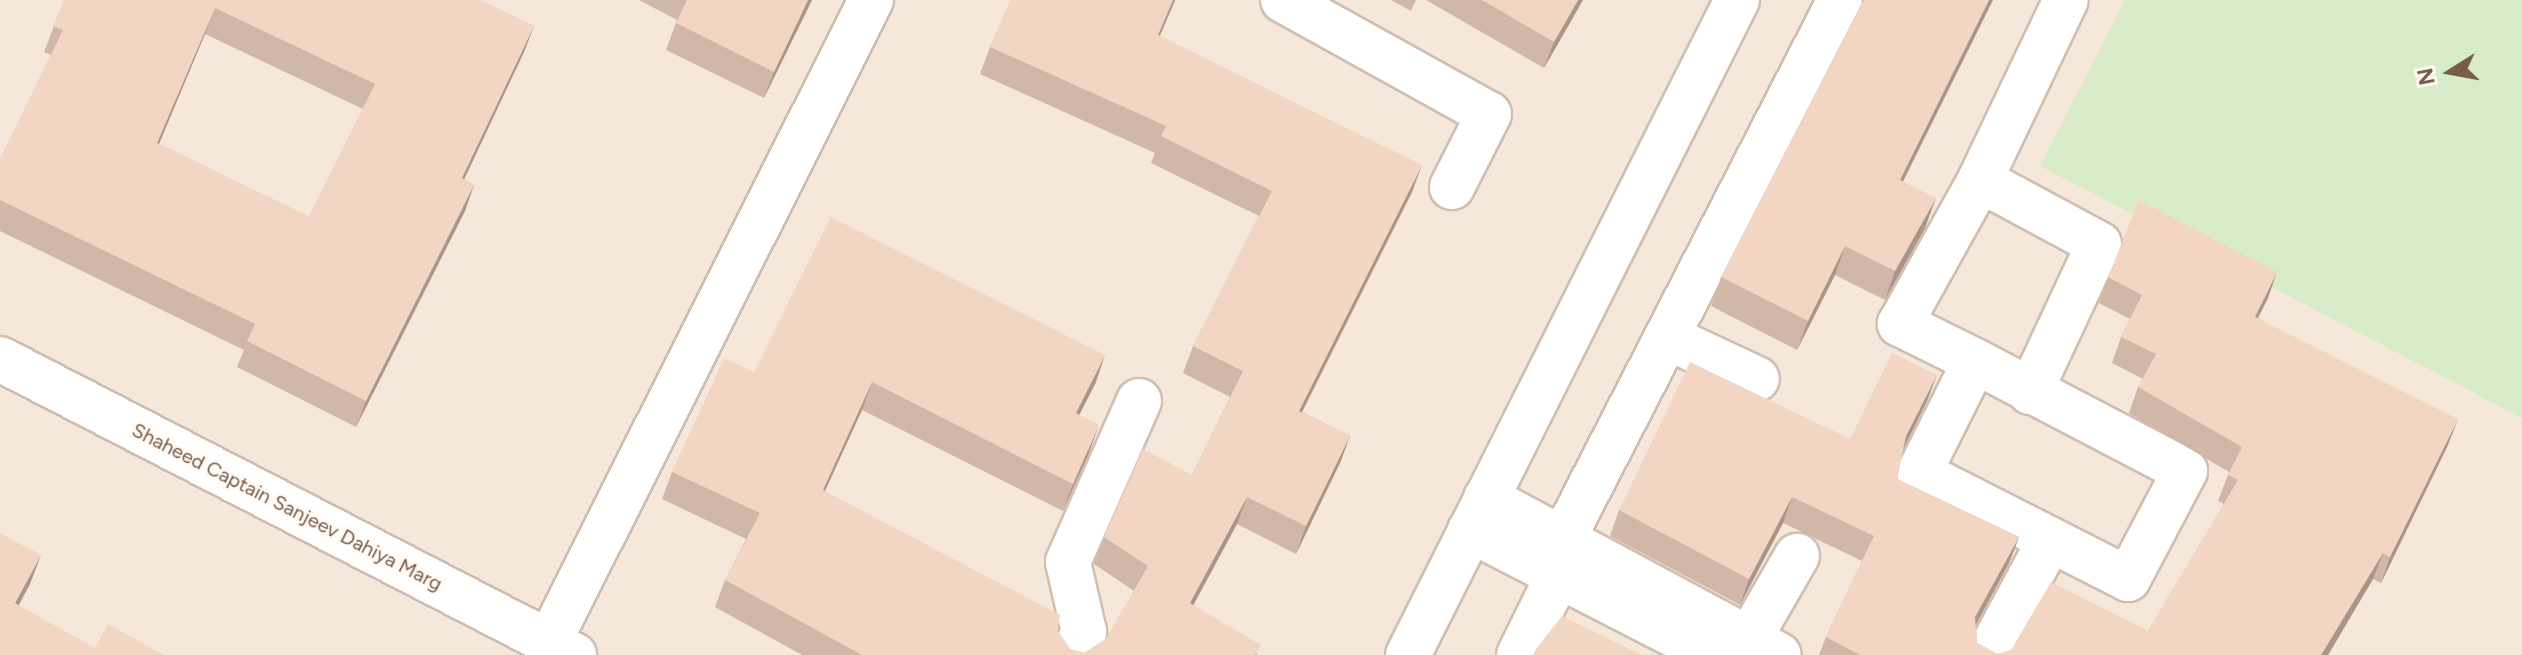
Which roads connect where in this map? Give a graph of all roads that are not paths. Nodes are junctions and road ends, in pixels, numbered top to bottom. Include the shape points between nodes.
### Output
1 (871, 0) edge
2 (1283, 0) edge
3 (1737, 0) edge
4 (1840, 0) edge
5 (2066, 0) edge
6 (1980, 180) junction
7 (1452, 187) dead end
8 (1667, 337) junction
9 (0, 359) edge
10 (1975, 361) junction
11 (1757, 379) dead end
12 (2030, 392) junction
13 (1139, 401) dead end
14 (1478, 514) junction
15 (2050, 540) junction
16 (1797, 556) dead end
17 (1561, 557) junction
18 (561, 648) edge
19 (1747, 650) edge
20 (1072, 655) edge
21 (1408, 655) edge
22 (1519, 655) edge
23 (1988, 655) edge

1 - 18 street
2 - 7 street via 1489,114
3 - 14 street
4 - 8 street
5 - 6 street
6 - 10 street via 1900,324
6 - 12 street via 2099,244
8 - 11 street
8 - 17 street
9 - 18 street, Shaheed Captain Sanjeev Dahiya Marg
10 - 12 street
10 - 15 street via 1919,473
12 - 15 street via 2185,471 2128,579
13 - 20 street via 1068,562 1084,632
14 - 17 street
14 - 21 street
15 - 23 street
16 - 19 street
17 - 19 street
17 - 22 street

